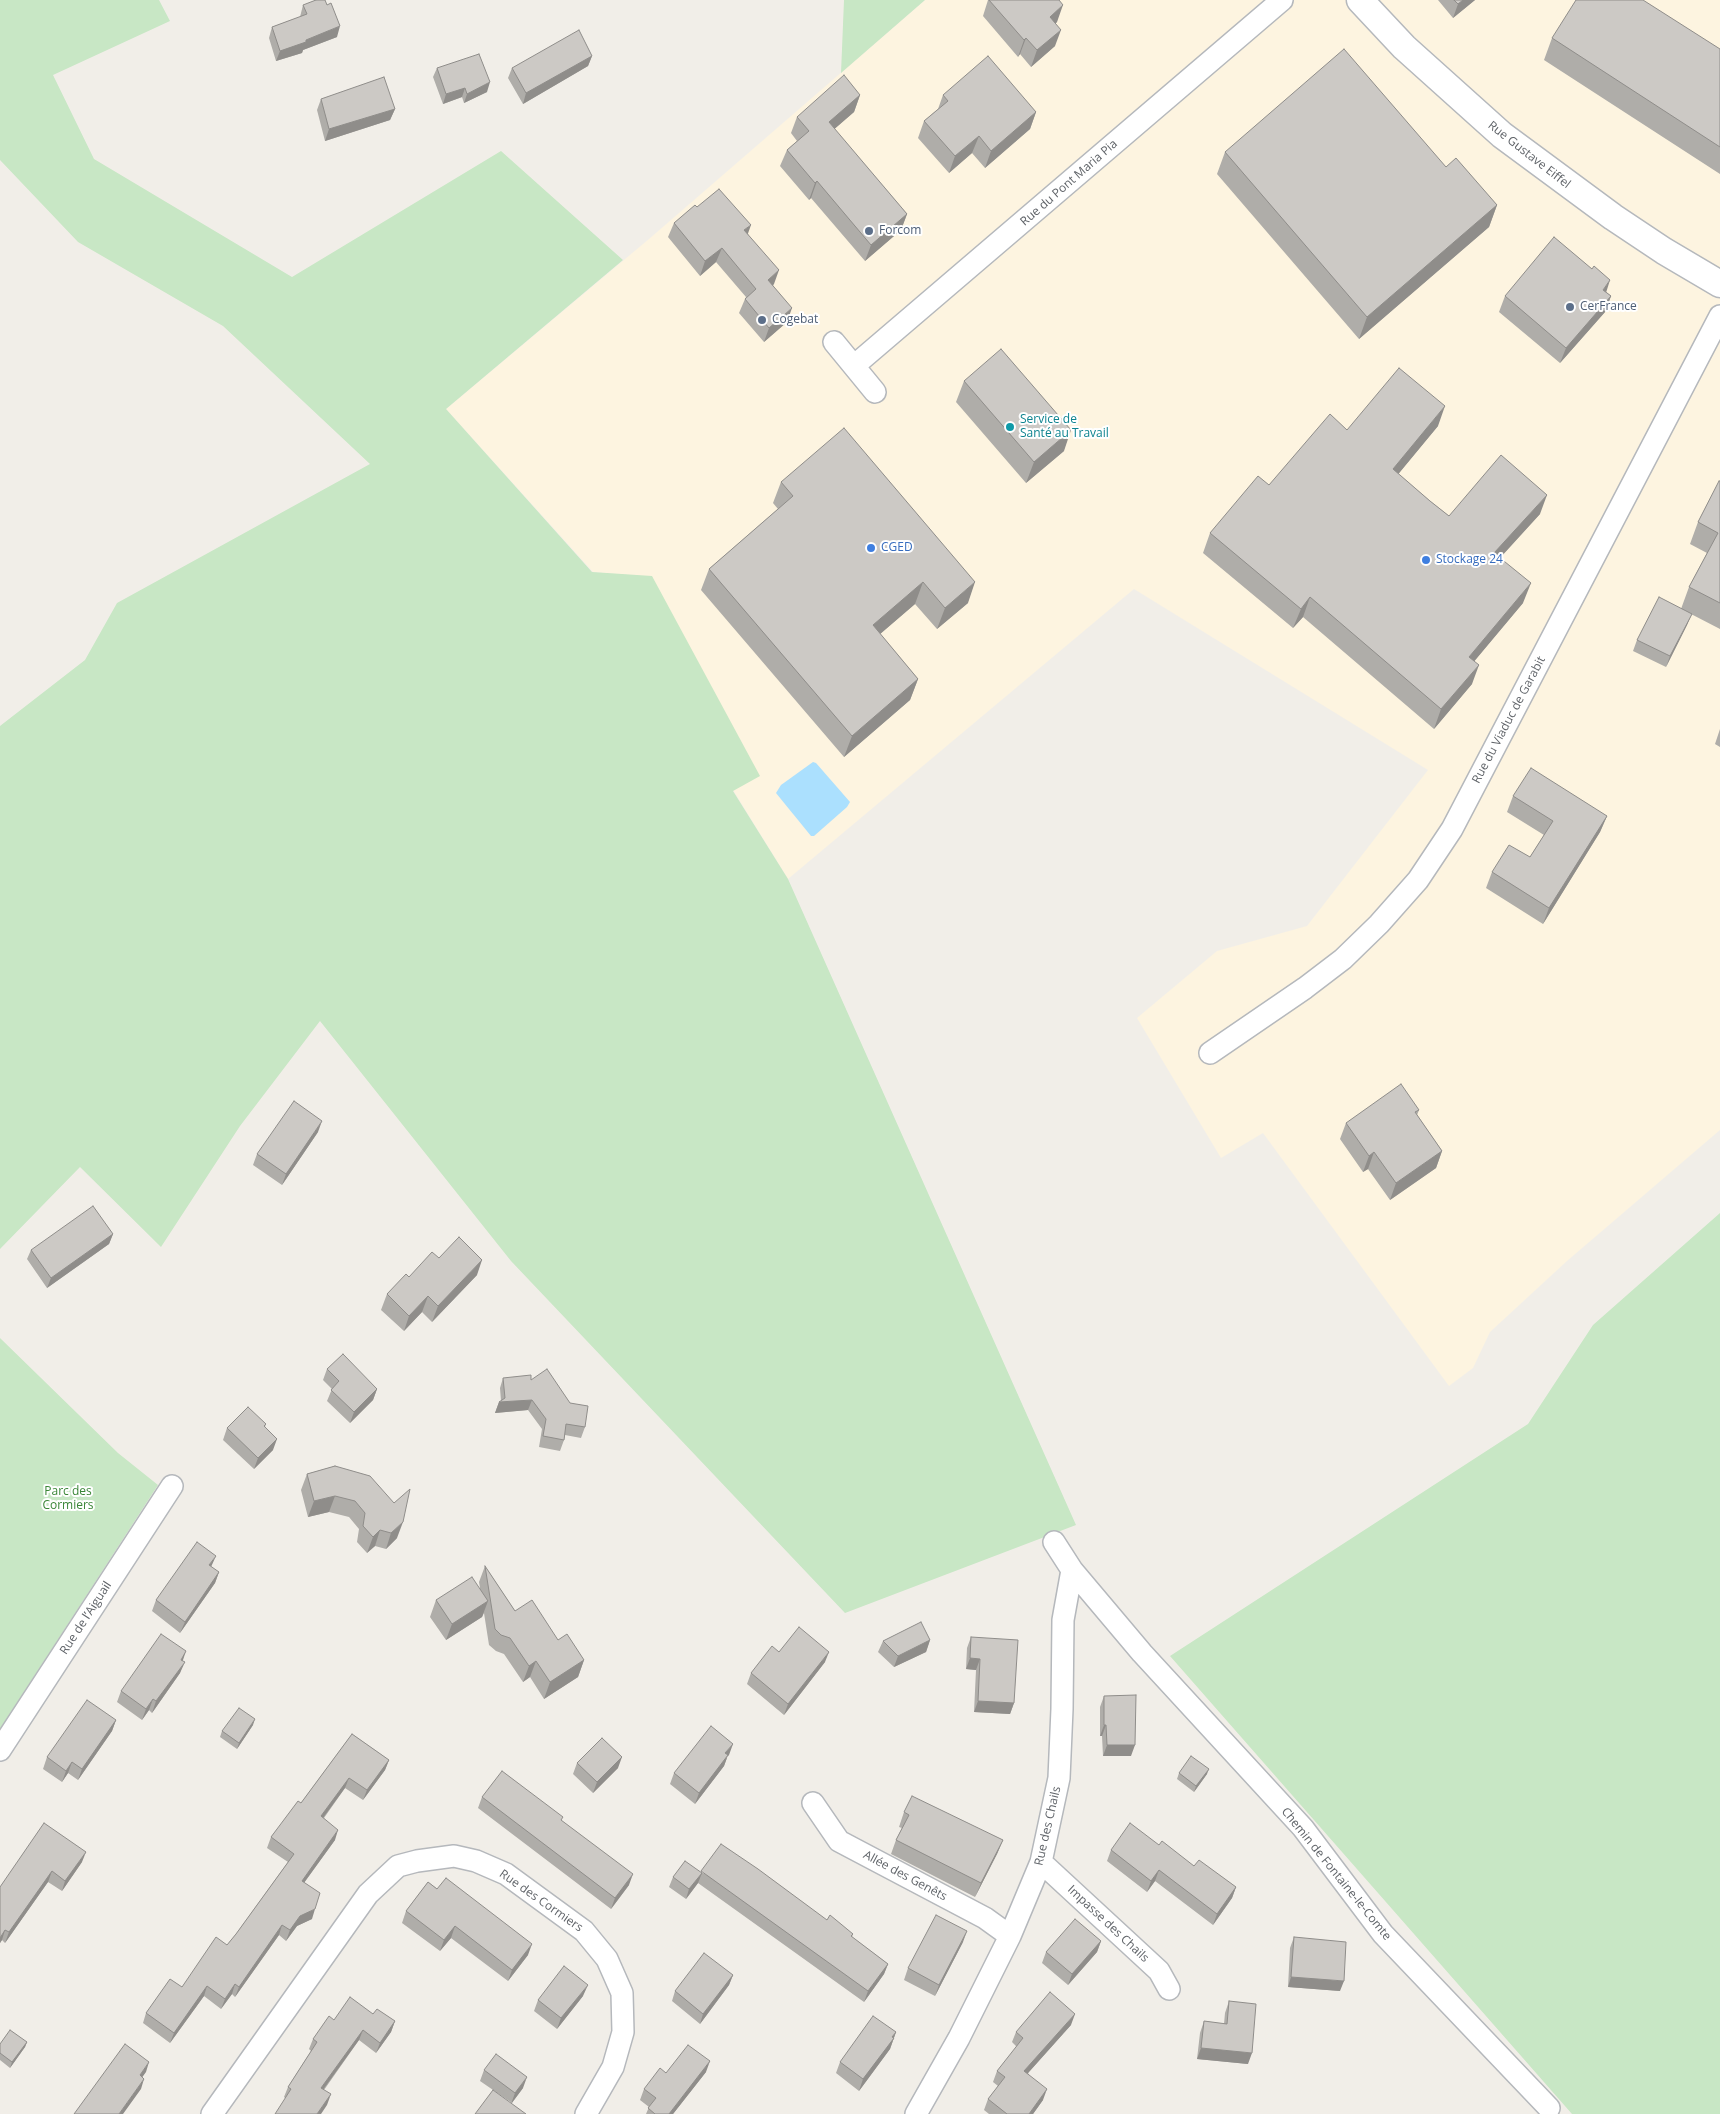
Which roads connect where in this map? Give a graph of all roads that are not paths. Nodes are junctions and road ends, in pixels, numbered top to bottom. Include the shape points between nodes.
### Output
1 (1282, 0) edge
2 (1360, 0) edge
3 (1720, 284) edge
4 (1720, 316) edge
5 (834, 342) dead end
6 (854, 365) junction
7 (875, 392) dead end
8 (1210, 1053) dead end
9 (172, 1486) dead end
10 (1054, 1542) dead end
11 (1072, 1570) junction
12 (0, 1750) edge
13 (813, 1803) dead end
14 (1041, 1862) junction
15 (1010, 1936) junction
16 (1169, 1989) dead end
17 (1549, 2108) dead end
18 (212, 2114) edge
19 (586, 2114) edge
20 (916, 2114) edge

1 - 6 street, Rue du Pont Maria Pia
2 - 3 street, Rue Gustave Eiffel via 1404,47 1502,135 1613,218
4 - 8 street, Rue du Viaduc de Garabit via 1452,829 1418,880 1343,958
5 - 6 street
6 - 7 street
9 - 12 street, Rue de l’Aiguail
10 - 11 street, Chemin de Fontaine-le-Comte
11 - 14 street, Rue des Chails via 1063,1620 1058,1778
11 - 17 street, Chemin de Fontaine-le-Comte via 1142,1652 1303,1828 1383,1934
13 - 15 street, Allée des Genêts via 840,1841 985,1918
14 - 15 street, Rue des Chails
14 - 16 street, Impasse des Chails via 1159,1971
15 - 20 street, Rue des Chails via 959,2038
18 - 19 street, Rue des Cormiers via 368,1894 398,1866 454,1856 506,1874 584,1931 607,1959 622,1993 623,2032 613,2067

